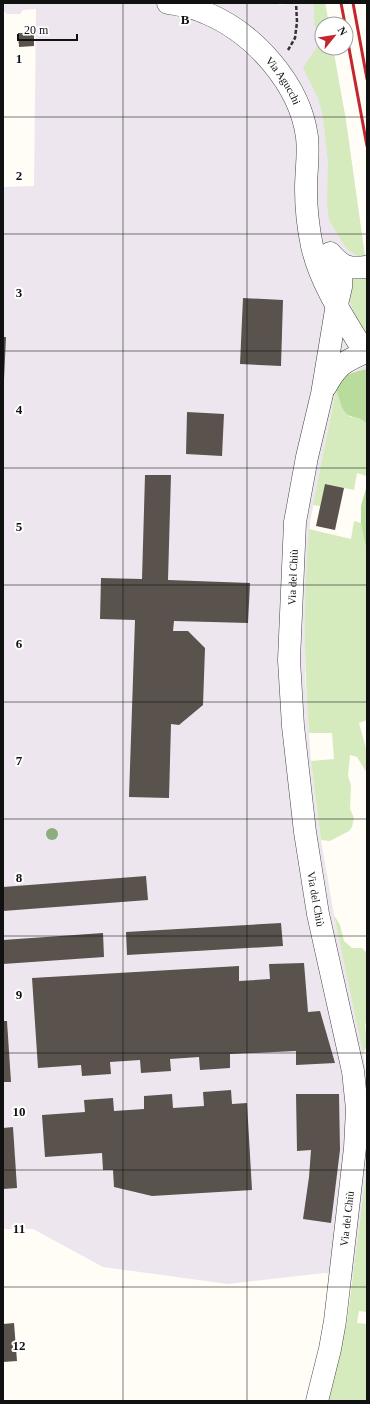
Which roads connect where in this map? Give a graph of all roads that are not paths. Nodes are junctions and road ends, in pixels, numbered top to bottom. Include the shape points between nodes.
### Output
1 (168, 3) edge
2 (308, 219) junction
3 (338, 262) junction
4 (366, 266) edge
5 (337, 304) junction
6 (366, 352) edge
7 (322, 394) junction
8 (317, 1401) edge

1 - 2 street, Via Agucchi via 206,12 225,23 243,34 274,66 292,94 304,121 308,152
2 - 3 street, Via Agucchi
2 - 5 street, Via Agucchi via 311,244 318,265
3 - 4 street via 352,268
3 - 5 street, Via Agucchi via 342,279
5 - 6 street, Via Agucchi
5 - 7 street, Via del Chiù
6 - 7 street, Via del Chiù via 340,365
7 - 8 street, Via del Chiù via 295,522 290,675 297,771 308,855 329,967 353,1071 357,1115 335,1321

